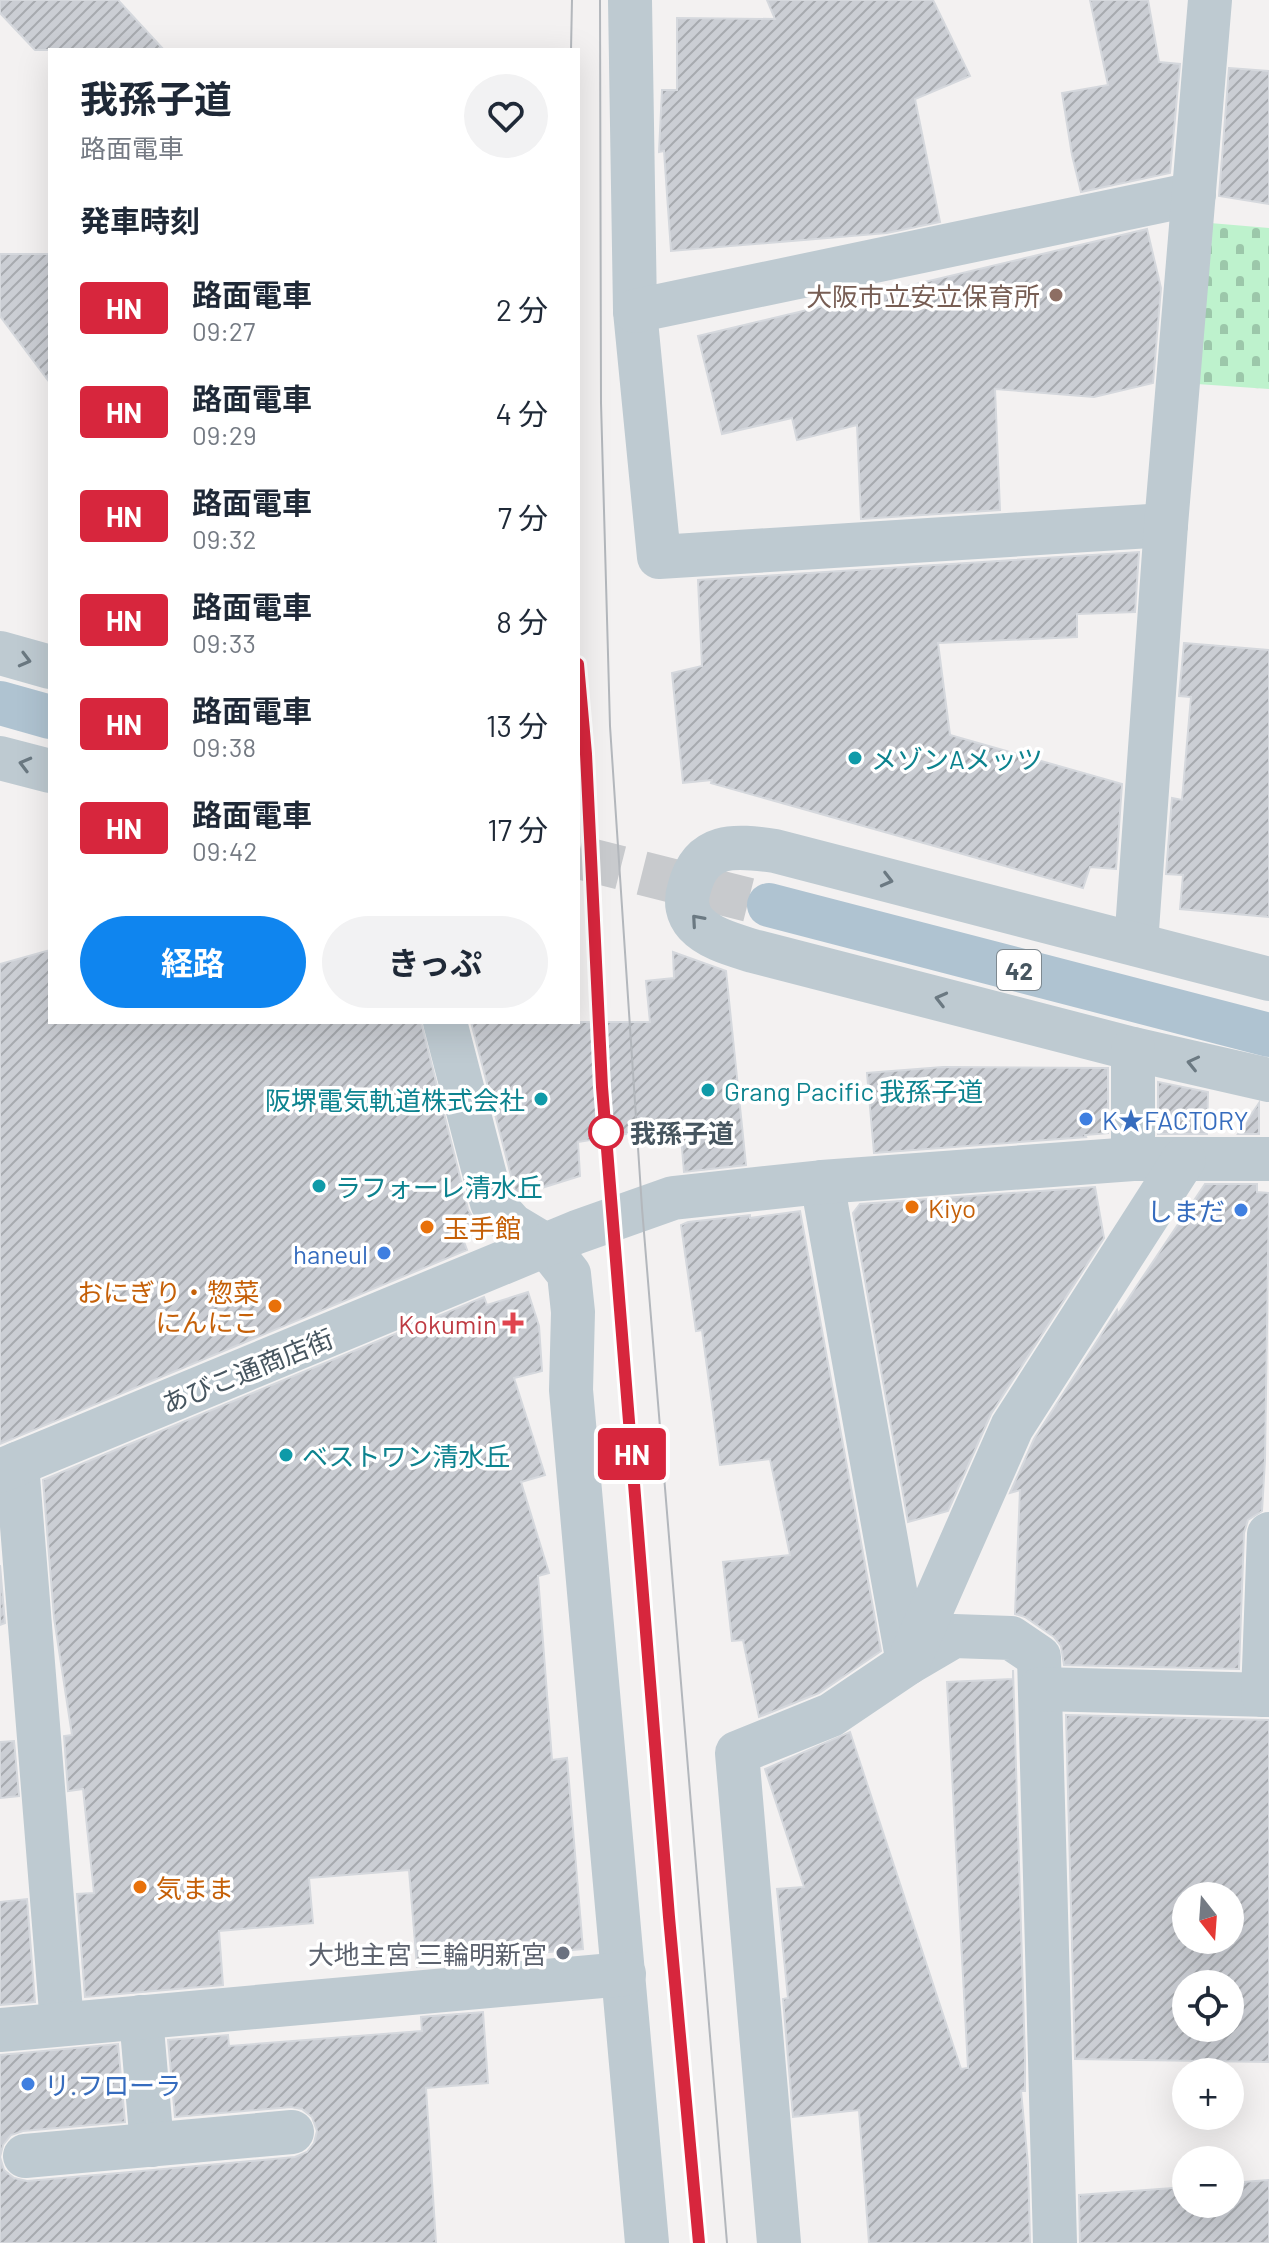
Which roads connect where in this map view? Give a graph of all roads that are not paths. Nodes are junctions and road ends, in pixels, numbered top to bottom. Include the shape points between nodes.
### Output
1 (630, 0) edge
2 (1210, 0) edge
3 (1194, 194) junction
4 (635, 311) junction
5 (1166, 525) junction
6 (0, 653) edge
7 (48, 666) edge
8 (0, 703) edge
9 (48, 716) edge
10 (0, 758) edge
11 (48, 770) edge
12 (769, 905) tunnel mouth
13 (1136, 944) junction
14 (1269, 979) edge
15 (446, 1024) edge
16 (1269, 1035) edge
17 (1133, 1049) junction
18 (1269, 1080) edge
19 (1133, 1159) junction
20 (1184, 1159) junction
21 (1269, 1159) edge
22 (822, 1182) junction
23 (547, 1246) junction
24 (8, 1467) edge
25 (1269, 1534) edge
26 (908, 1663) junction
27 (1040, 1689) junction
28 (1266, 1695) edge
29 (624, 1974) junction
30 (141, 2017) junction
31 (62, 2024) junction
32 (0, 2030) edge
33 (292, 2132) dead end
34 (152, 2145) junction
35 (25, 2156) dead end
36 (647, 2243) edge
37 (779, 2243) edge
38 (1055, 2243) edge

1 - 4 street
2 - 3 street
3 - 4 street
3 - 5 street
4 - 5 street via 659,557
5 - 13 street
6 -> 7 street
8 - 9 main road
11 -> 10 street
12 - 16 main road, 42
13 - 14 street
17 -> 13 street via 721,940 697,925 688,912 687,895 694,871 712,853 741,846
15 - 23 street via 492,1203 512,1225
18 -> 17 street
17 - 19 street
19 - 20 street, あびこ通商店街
19 - 22 street, あびこ通商店街
20 - 21 street, あびこ通商店街
20 - 26 street via 1012,1427
22 - 23 street, あびこ通商店街 via 658,1202
22 - 26 street
23 - 24 street, あびこ通商店街
23 - 29 street via 569,1274 571,1390
24 - 31 street
25 - 28 street
26 - 27 street via 954,1636 1011,1638 1039,1657
26 - 37 street via 831,1715 737,1753
27 - 28 street
27 - 38 street
29 - 30 street
29 - 36 street
30 - 31 street
30 - 34 street
31 - 32 street
33 - 34 street
34 - 35 street

